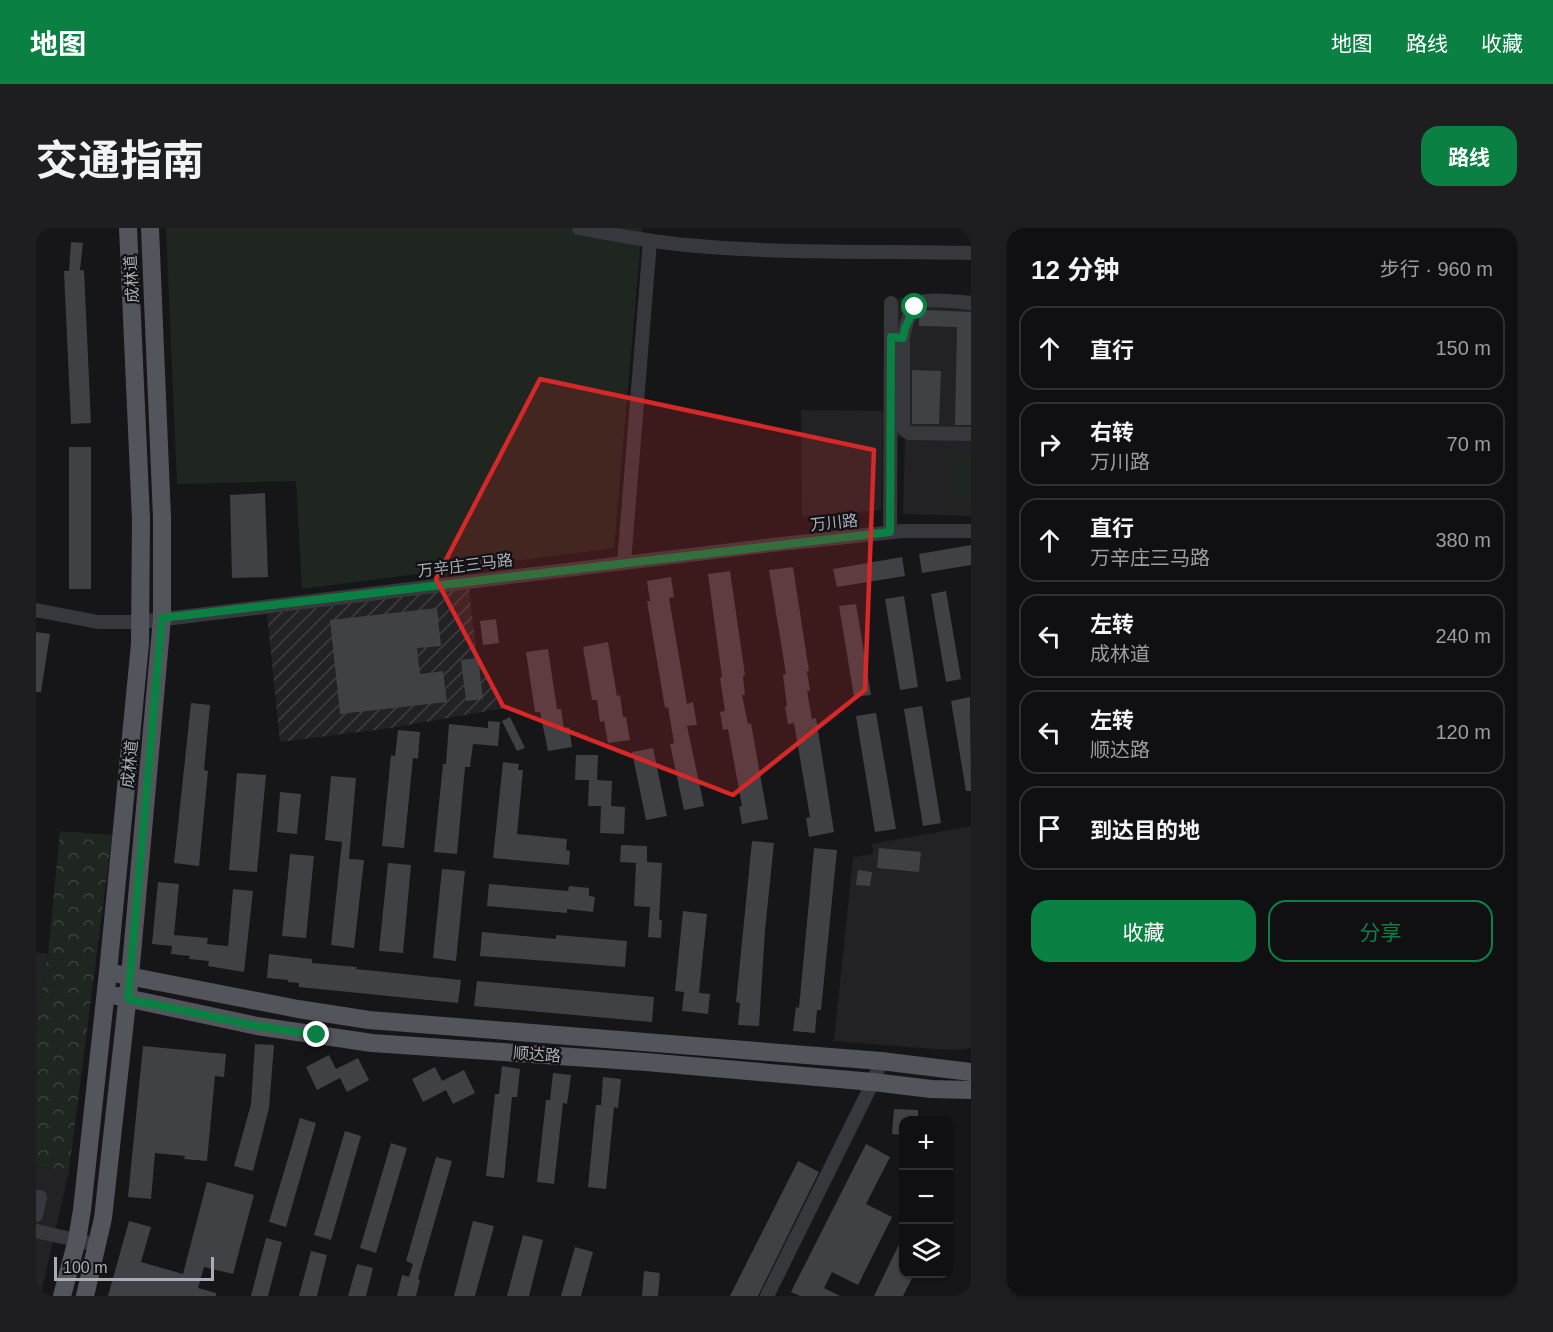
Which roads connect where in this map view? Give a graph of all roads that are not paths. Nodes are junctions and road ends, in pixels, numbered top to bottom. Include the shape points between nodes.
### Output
1 (128, 228) edge
2 (150, 228) edge
3 (579, 228) edge
4 (650, 241) junction
5 (971, 253) edge
6 (891, 303) dead end
7 (971, 303) edge
8 (897, 337) junction
9 (971, 434) edge
10 (971, 531) edge
11 (890, 532) junction
12 (772, 545) joint
13 (624, 563) junction
14 (36, 610) edge
15 (162, 618) junction
16 (140, 622) junction
17 (108, 972) junction
18 (130, 976) junction
19 (106, 994) junction
20 (128, 999) junction
21 (881, 1061) junction
22 (971, 1065) edge
23 (933, 1066) junction
24 (971, 1072) edge
25 (873, 1082) junction
26 (931, 1089) junction
27 (971, 1090) edge
28 (971, 1097) edge
29 (36, 1197) edge
30 (36, 1215) edge
31 (36, 1231) edge
32 (77, 1240) junction
33 (98, 1245) junction
34 (62, 1296) edge
35 (84, 1296) edge
36 (767, 1296) edge

1 - 16 main road, 成林道 via 141,519
2 - 15 main road, 成林道 via 162,518
3 - 4 street
4 - 5 street via 760,250
4 - 13 street
6 - 8 street
7 - 8 street via 920,302
8 - 9 street via 905,432
8 - 11 street
10 - 11 street, 万川路
11 - 12 street, 万川路
12 - 13 street, 万辛庄三马路
13 - 15 street, 万辛庄三马路
14 - 16 street, 万辛庄三马路 via 98,622
15 - 16 street, 万辛庄三马路
15 - 18 main road, 成林道
16 - 17 main road, 成林道
17 - 18 main road, 顺达路
17 - 19 main road, 成林道
18 - 20 main road, 成林道
18 - 21 main road, 顺达路 via 369,1020
19 - 20 main road, 顺达路
19 - 32 main road, 成林道
20 - 25 main road, 顺达路 via 257,1026 372,1043
20 - 33 main road, 成林道
21 - 23 main road, 顺达路
21 - 25 street
22 - 23 main road
23 - 24 main road, 顺达路
25 - 26 main road, 顺达路
25 - 36 street
26 - 27 main road, 顺达路
26 - 28 main road
29 - 30 street via 40,1197
31 - 32 street
32 - 33 street
32 - 34 main road, 成林道
33 - 35 main road, 成林道

